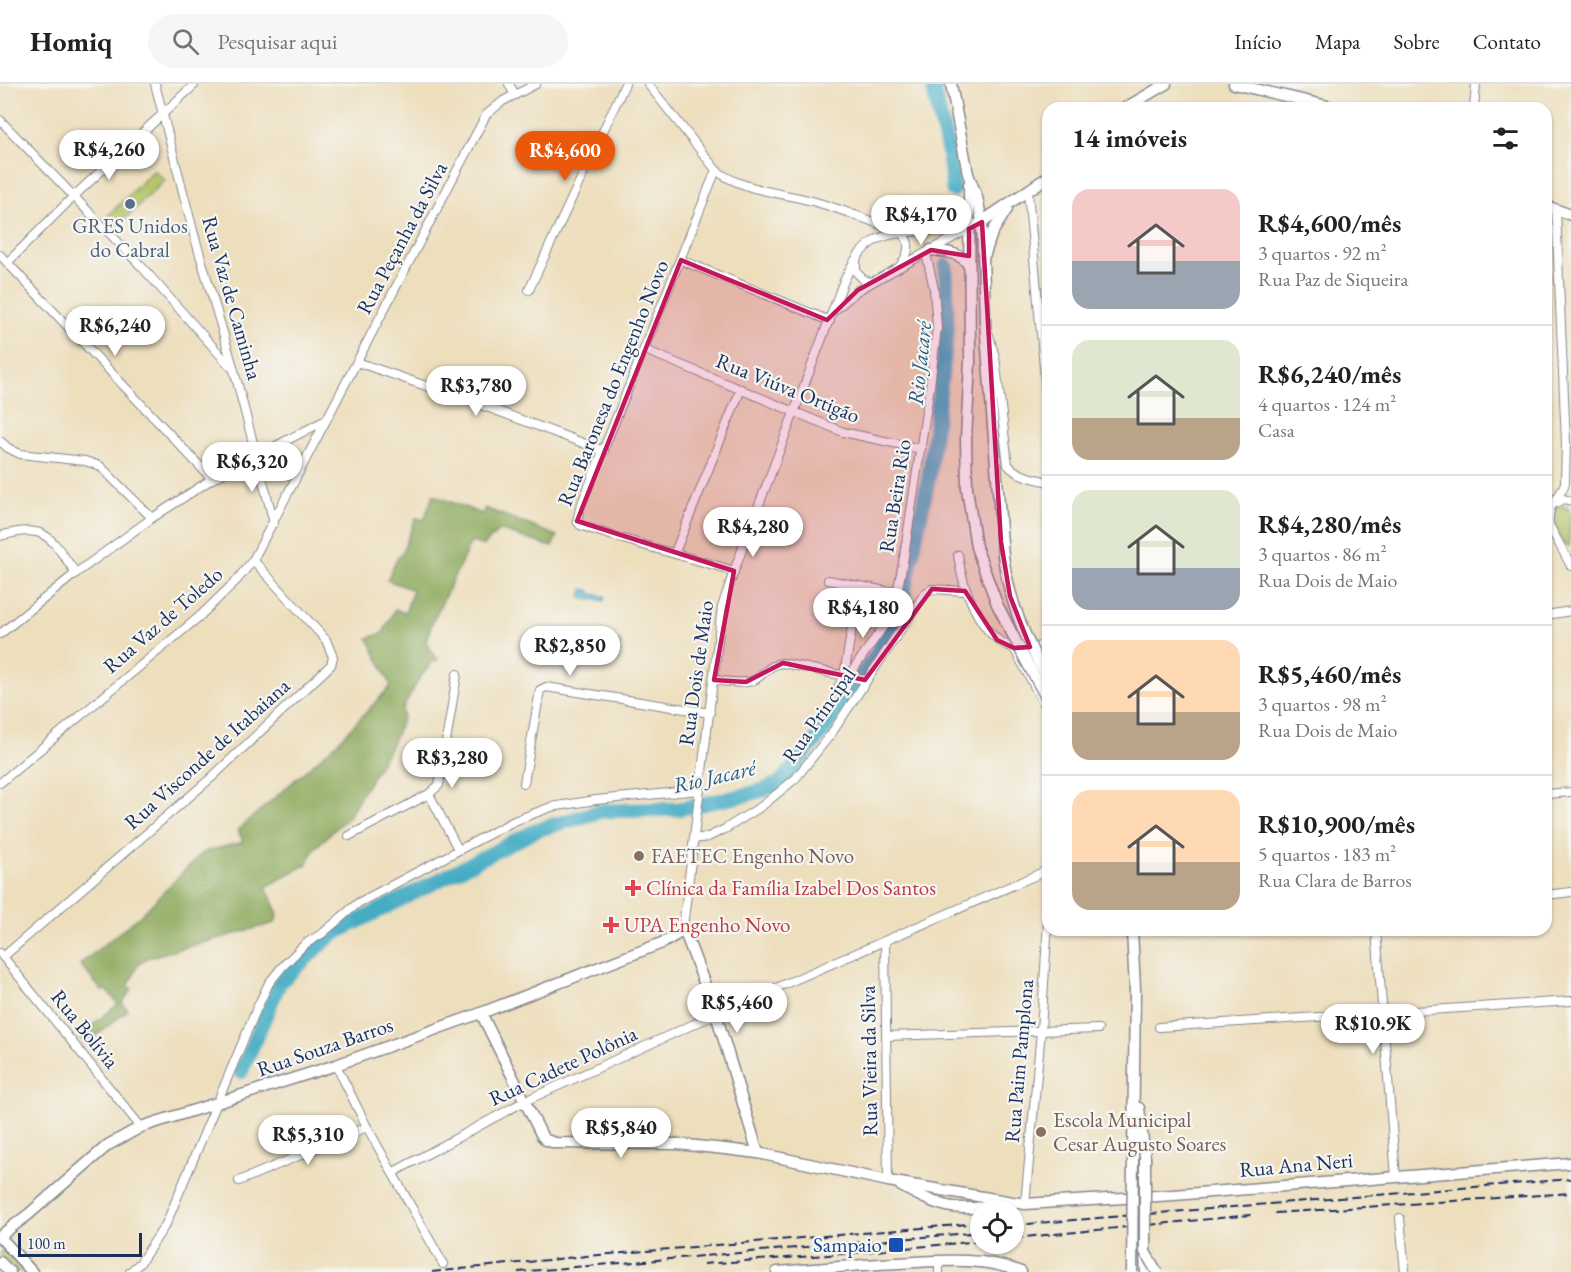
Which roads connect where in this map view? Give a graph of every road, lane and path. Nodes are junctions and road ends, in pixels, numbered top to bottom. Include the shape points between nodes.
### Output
1 (155, 84) edge
2 (195, 84) edge
3 (509, 84) edge
4 (536, 84) edge
5 (625, 84) edge
6 (648, 84) edge
7 (951, 84) edge
8 (1166, 84) edge
9 (1234, 84) edge
10 (1476, 84) edge
11 (515, 95) junction
12 (1135, 102) edge
13 (1310, 102) edge
14 (1474, 102) edge
15 (164, 113) junction
16 (0, 120) edge
17 (716, 170) junction
18 (968, 174) junction
19 (1042, 182) edge
20 (1028, 192) junction
21 (74, 196) junction
22 (1013, 202) junction
23 (1552, 208) edge
24 (1571, 215) edge
25 (982, 222) junction
26 (1552, 222) edge
27 (969, 229) junction
28 (899, 232) junction
29 (928, 251) junction
30 (0, 255) edge
31 (857, 258) junction
32 (681, 260) junction
33 (8, 262) junction
34 (982, 263) junction
35 (900, 266) junction
36 (969, 266) junction
37 (871, 282) junction
38 (529, 290) dead end
39 (832, 317) junction
40 (985, 322) junction
41 (1042, 345) edge
42 (645, 350) junction
43 (357, 362) junction
44 (234, 370) junction
45 (741, 388) junction
46 (795, 412) junction
47 (326, 420) junction
48 (0, 441) edge
49 (1568, 446) edge
50 (921, 449) junction
51 (604, 451) junction
52 (256, 456) junction
53 (212, 479) junction
54 (1042, 481) edge
55 (1571, 501) edge
56 (1552, 503) edge
57 (1552, 505) edge
58 (152, 518) junction
59 (274, 523) junction
60 (1552, 530) edge
61 (0, 536) edge
62 (675, 552) junction
63 (1567, 553) edge
64 (958, 555) dead end
65 (253, 560) junction
66 (1571, 567) edge
67 (734, 571) junction
68 (76, 573) junction
69 (828, 580) dead end
70 (859, 586) junction
71 (965, 591) junction
72 (897, 593) junction
73 (1571, 611) edge
74 (1552, 614) edge
75 (0, 633) edge
76 (1042, 646) edge
77 (1014, 648) junction
78 (1042, 669) edge
79 (457, 674) dead end
80 (848, 676) junction
81 (714, 680) junction
82 (863, 680) junction
83 (1042, 690) edge
84 (839, 693) dead end
85 (1042, 701) edge
86 (710, 713) junction
87 (0, 783) edge
88 (524, 783) dead end
89 (1571, 792) edge
90 (429, 794) junction
91 (1552, 794) edge
92 (699, 795) junction
93 (349, 836) dead end
94 (694, 839) junction
95 (458, 849) junction
96 (1042, 873) edge
97 (1571, 892) edge
98 (1552, 894) edge
99 (683, 927) junction
100 (1047, 936) edge
101 (1132, 936) edge
102 (1377, 936) edge
103 (885, 942) junction
104 (2, 955) edge
105 (1571, 1001) edge
106 (481, 1013) junction
107 (1383, 1013) junction
108 (716, 1014) junction
109 (1159, 1027) dead end
110 (1098, 1029) dead end
111 (1041, 1031) junction
112 (886, 1036) junction
113 (336, 1065) junction
114 (525, 1101) junction
115 (216, 1104) junction
116 (141, 1127) junction
117 (367, 1127) junction
118 (758, 1153) junction
119 (1139, 1157) junction
120 (1571, 1163) edge
121 (394, 1172) junction
122 (1396, 1177) junction
123 (239, 1181) dead end
124 (891, 1181) junction
125 (1020, 1200) edge
126 (1024, 1204) edge
127 (970, 1209) edge
128 (1400, 1218) dead end
129 (0, 1236) edge
130 (1145, 1252) junction
131 (0, 1262) edge
132 (443, 1264) dead end
133 (939, 1267) edge
134 (863, 1268) edge
135 (991, 1268) edge
136 (10, 1272) edge
137 (32, 1272) edge
138 (130, 1272) edge
139 (777, 1272) edge
140 (785, 1272) edge
141 (1021, 1272) edge
142 (1132, 1272) edge
143 (1146, 1272) edge
144 (1155, 1272) edge
145 (1405, 1272) edge

1 - 15 street, Rua Vaz de Caminha
2 - 15 street
3 - 11 street
4 - 11 street, Rua Peçanha da Silva
5 - 38 street
6 - 17 street
7 - 18 main road
8 - 12 main road
9 - 13 main road
10 - 14 street
11 - 43 street, Rua Peçanha da Silva via 486,115
15 - 21 street
15 - 44 street, Rua Vaz de Caminha
16 - 21 street
17 - 28 street via 743,184 814,201
17 - 32 street, Rua Baronesa do Engenho Novo
18 - 25 main road
18 - 27 main road
19 - 20 main road
20 - 22 main road
20 - 41 street
21 - 33 street
21 - 44 street
22 - 25 main road
22 - 34 main road via 992,233
23 - 24 main road
25 - 27 main road
25 - 34 main road
26 - 49 street
27 - 28 street
27 - 29 street
27 - 36 main road
28 - 31 street via 879,237
28 - 35 street via 908,244
29 - 35 street
29 - 36 main road via 961,256
29 - 50 street, Rua Beira Rio via 937,327
30 - 33 street
31 - 37 street via 856,272
31 - 39 street, Rua Dois de Maio via 843,283
32 - 39 street
32 - 42 street, Rua Baronesa do Engenho Novo
33 - 53 street
34 - 40 main road
35 - 37 street
36 - 83 main road, bridge via 967,489 976,547 997,604
37 - 39 street via 851,295
39 - 46 street, Rua Dois de Maio
40 - 54 street via 995,357 1008,465 1016,472
40 - 78 main road, bridge via 1003,556 1010,596
42 - 45 street, Rua Viúva Ortigão
42 - 51 street, Rua Baronesa do Engenho Novo
43 - 47 street, Rua Peçanha da Silva
43 - 51 street
44 - 52 street, Rua Vaz de Caminha
45 - 46 street, Rua Viúva Ortigão
45 - 62 street
46 - 50 street, Rua Viúva Ortigão via 843,432
46 - 67 street, Rua Dois de Maio
47 - 52 street
47 - 59 street, Rua Vaz de Toledo
48 - 58 street via 20,454 100,466
49 - 56 street via 1564,489
50 - 72 street, Rua Beira Rio
51 - 62 street, Rua Baronesa do Engenho Novo via 580,508 580,525
52 - 53 street
52 - 59 street, Rua Vaz de Caminha
53 - 58 street
55 - 57 street via 1564,499
58 - 68 street
59 - 65 street, Rua Vaz de Toledo
60 - 63 street
61 - 68 street via 25,530 44,534
62 - 67 street, Rua Baronesa do Engenho Novo
63 - 66 street
64 - 71 street
65 - 87 street, Rua Vaz de Toledo via 200,616
65 - 104 street, Rua Visconde de Itabaiana via 326,640 333,657 331,665 211,778
67 - 81 street, Rua Dois de Maio via 722,607
68 - 75 street
69 - 70 street
70 - 72 street
70 - 80 street
71 - 77 street via 993,636
71 - 82 street, Rua Principal via 932,589 924,593
72 - 80 street, Rua Beira Rio via 883,627
73 - 74 street
76 - 77 street
77 - 85 street
79 - 90 street via 441,782
80 - 81 street via 783,663 770,666 754,680
80 - 82 street
80 - 84 street via 837,690
81 - 86 street, Rua Dois de Maio
82 - 94 street, Rua Principal via 831,734 786,788 719,833
86 - 88 street via 546,687 540,690
86 - 92 street, Rua Dois de Maio
89 - 91 street
90 - 93 street
90 - 95 street
92 - 94 street, Rua Dois de Maio
92 - 95 street via 596,800 551,807 514,820
94 - 99 street, Rua Dois de Maio
95 - 115 street via 358,903 305,944 269,983
96 - 103 street, Rua Cadete Polônia
97 - 98 street
99 - 106 main road, Rua Souza Barros via 662,943
99 - 108 main road, Rua Dois de Maio
100 - 111 street, Rua Paim Pamplona
101 - 119 main road via 1135,1087 1141,1118
102 - 107 street
103 - 108 street, Rua Cadete Polônia
103 - 112 street, Rua Vieira da Silva
104 - 116 street, Rua Bolívia
105 - 107 street
106 - 113 main road, Rua Souza Barros
106 - 114 main road, Rua Ana Neri
107 - 109 street
107 - 122 street
108 - 114 street, Rua Cadete Polônia
108 - 118 main road, Rua Dois de Maio
110 - 111 street
111 - 112 street
111 - 125 street, Rua Paim Pamplona
112 - 124 street, Rua Vieira da Silva
113 - 115 main road, Rua Souza Barros
113 - 117 street
114 - 118 main road, Rua Ana Neri via 542,1136 555,1143 677,1144
114 - 121 street, Rua Cadete Polônia
115 - 116 main road, Rua Souza Barros
115 - 138 street via 166,1224
116 - 129 main road, Rua Souza Barros via 108,1144
117 - 121 street
117 - 123 street
118 - 124 main road, Rua Ana Neri
119 - 130 main road, bridge
119 - 142 main road, bridge
120 - 122 main road, Rua Ana Neri
121 - 132 street
122 - 126 main road, Rua Ana Neri
124 - 127 main road, Rua Ana Neri via 944,1207
128 - 145 street
129 - 137 main road
130 - 143 main road
130 - 144 main road, bridge
131 - 136 main road
133 - 134 main road
133 - 135 main road
134 - 140 main road
135 - 141 main road via 1010,1267
139 - 140 main road
143 - 144 street

